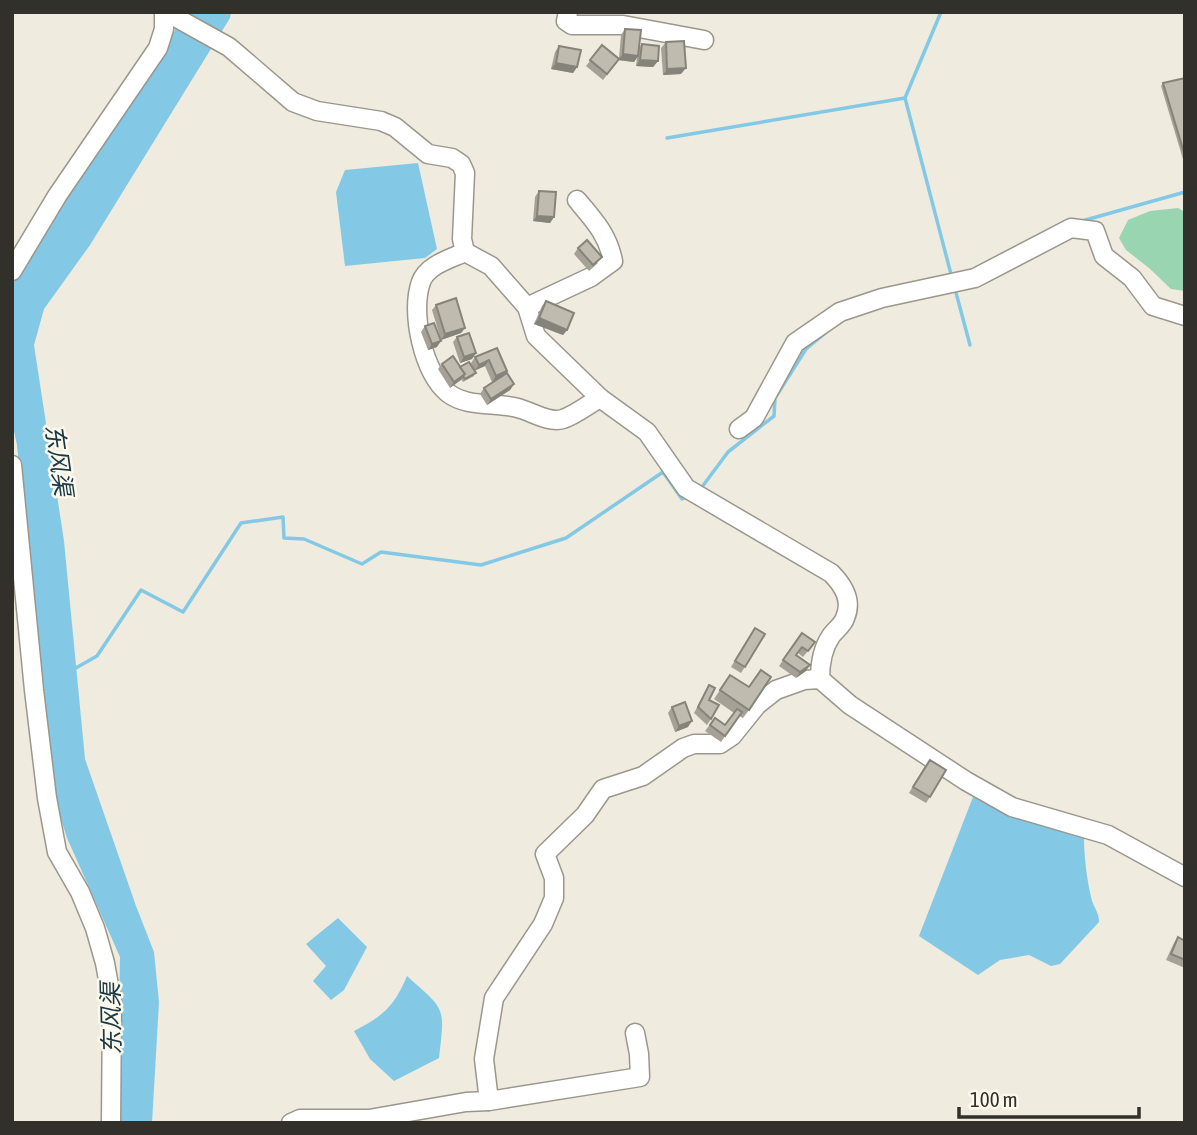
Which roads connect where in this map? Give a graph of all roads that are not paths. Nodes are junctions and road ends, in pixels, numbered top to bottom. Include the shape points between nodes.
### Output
1 (568, 12) edge
2 (170, 14) edge
3 (704, 40) dead end
4 (577, 200) dead end
5 (464, 252) junction
6 (12, 271) edge
7 (527, 307) junction
8 (1185, 316) edge
9 (600, 398) junction
10 (740, 429) dead end
11 (12, 465) edge
12 (16, 542) edge
13 (820, 679) junction
14 (1185, 877) edge
15 (635, 1033) dead end
16 (489, 1101) junction
17 (111, 1123) edge
18 (291, 1123) edge

1 - 3 street via 566,21 572,24 623,25
2 - 5 street via 229,47 293,102 317,111 381,121 428,154 461,164 465,173
2 - 6 street via 158,48
4 - 7 street via 600,226 610,244 612,261 591,277
5 - 7 street via 491,266
5 - 9 street via 434,266 421,281 417,307 418,335 433,373 449,393 475,404 519,408 561,419
7 - 9 street via 536,336
8 - 10 street via 1153,306 1132,278 1104,256 1095,231 1071,228 975,278 840,312 795,343 754,418
9 - 13 street via 647,432 694,494 831,573 843,585 848,603 845,620 825,648
11 - 12 street
12 - 17 street via 44,783 57,852 94,928 113,1002
13 - 14 street via 850,705 1012,807 1108,835
13 - 16 street via 776,690 720,744 682,748 643,776 603,789 585,815 545,854 554,878 554,898 543,924 494,998 484,1059
15 - 16 street via 640,1077
16 - 18 street via 369,1119 300,1119

